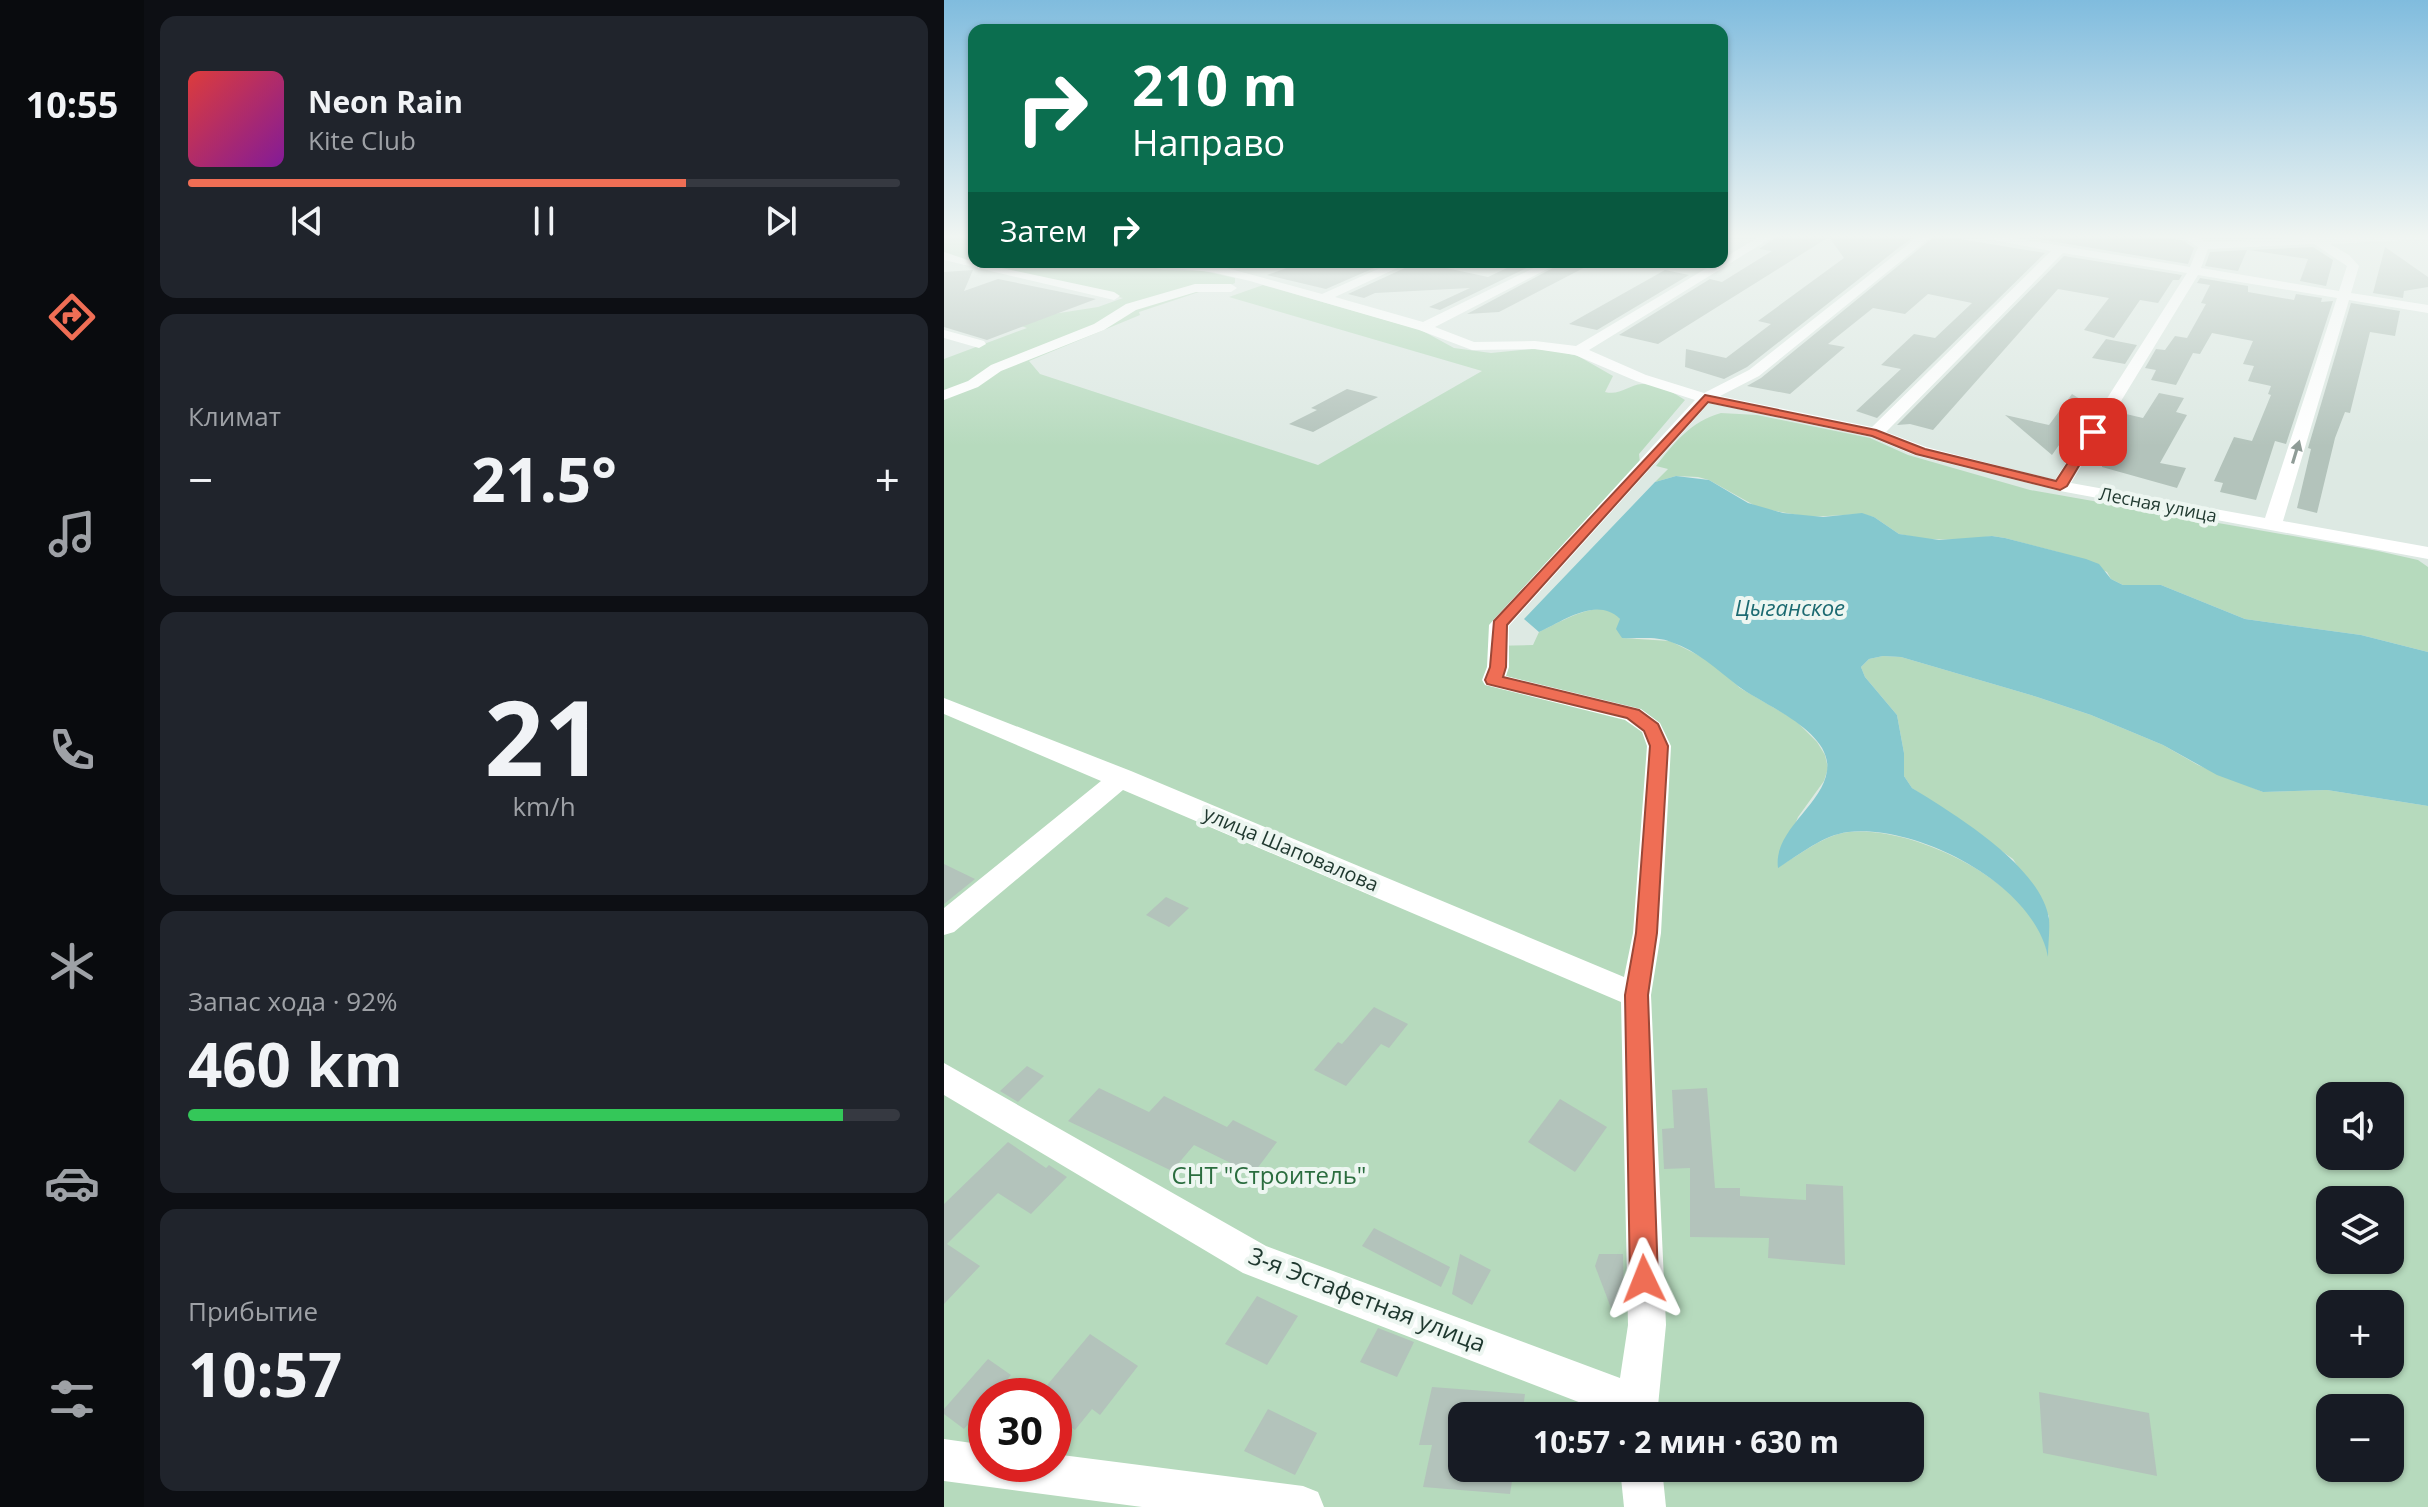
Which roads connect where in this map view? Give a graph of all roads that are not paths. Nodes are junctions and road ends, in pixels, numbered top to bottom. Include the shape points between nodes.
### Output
1 (1137, 305) edge
2 (1343, 305) edge
3 (1468, 305) edge
4 (1654, 305) edge
5 (1839, 305) edge
6 (2008, 305) edge
7 (2173, 305) edge
8 (2341, 305) edge
9 (2404, 305) edge
10 (2428, 309) edge
11 (1424, 327) junction
12 (944, 334) edge
13 (979, 344) dead end
14 (1578, 351) junction
15 (944, 395) edge
16 (1705, 398) junction
17 (1876, 433) junction
18 (2060, 486) junction
19 (2272, 526) junction
20 (2428, 553) edge
21 (944, 705) edge
22 (1122, 777) junction
23 (944, 924) edge
24 (1636, 995) junction
25 (944, 1078) edge
26 (1616, 1402) edge
27 (1637, 1402) edge
28 (944, 1460) edge
29 (1642, 1482) edge
30 (1303, 1507) edge
31 (1645, 1507) edge

1 - 15 street
2 - 11 street, Лесная улица
3 - 11 street
4 - 14 street
5 - 16 street via 1754,373
6 - 17 street
7 - 18 street
19 -> 8 street
9 - 10 street
11 - 14 street, Лесная улица via 1472,346
12 - 13 street
14 - 16 street, Лесная улица
16 - 17 street, Лесная улица
16 - 24 street via 1499,625 1493,680 1633,714 1652,728 1659,746 1647,933
17 - 18 street, Лесная улица via 1920,451
18 - 19 street, Лесная улица
19 - 20 street, Лесная улица
21 - 22 street, улица Шаповалова
22 - 23 street
22 - 24 street, улица Шаповалова
24 - 27 street via 1647,1325
25 - 26 street, 3-я Эстафетная улица via 1256,1260
28 - 30 street
29 - 31 street

